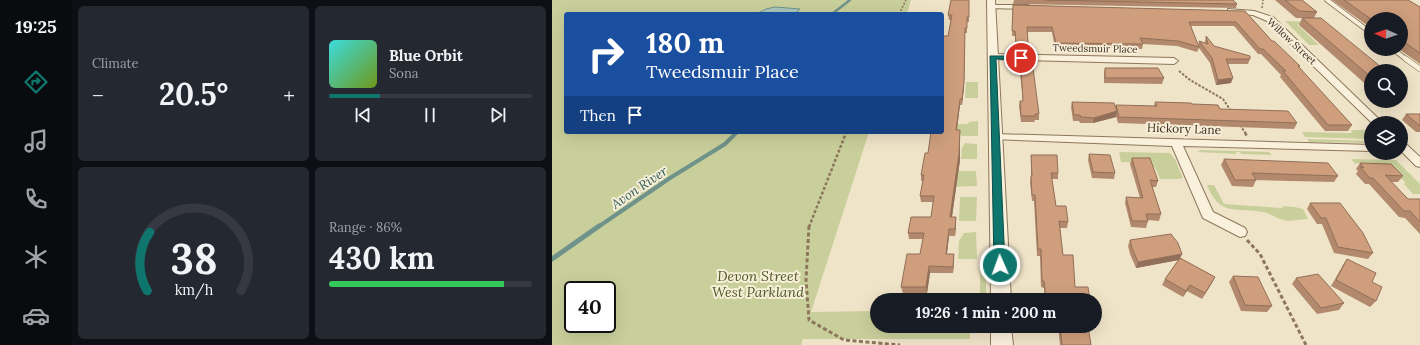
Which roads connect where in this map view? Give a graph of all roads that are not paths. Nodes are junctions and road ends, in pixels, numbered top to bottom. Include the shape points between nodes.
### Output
1 (1327, 0) edge
2 (991, 3) edge
3 (1035, 8) edge
4 (1220, 11) edge
5 (1364, 28) edge
6 (1402, 56) edge
7 (992, 57) junction
8 (1174, 61) dead end
9 (1420, 69) edge
10 (1371, 116) edge
11 (995, 136) junction
12 (1176, 142) junction
13 (1364, 148) edge
14 (1408, 148) edge
15 (1420, 149) edge
16 (1408, 153) edge
17 (1420, 163) edge
18 (1240, 232) road end
19 (1001, 293) edge

1 - 5 lane
2 - 3 street
2 - 7 street
4 - 10 street, Willow Street via 1254,12 1266,16
6 - 9 lane
7 - 8 street, Tweedsmuir Place
7 - 11 street
11 - 12 street, Hickory Lane
11 - 19 street
12 - 13 street, Hickory Lane
12 - 18 street via 1208,214
14 - 15 street
16 - 17 street

